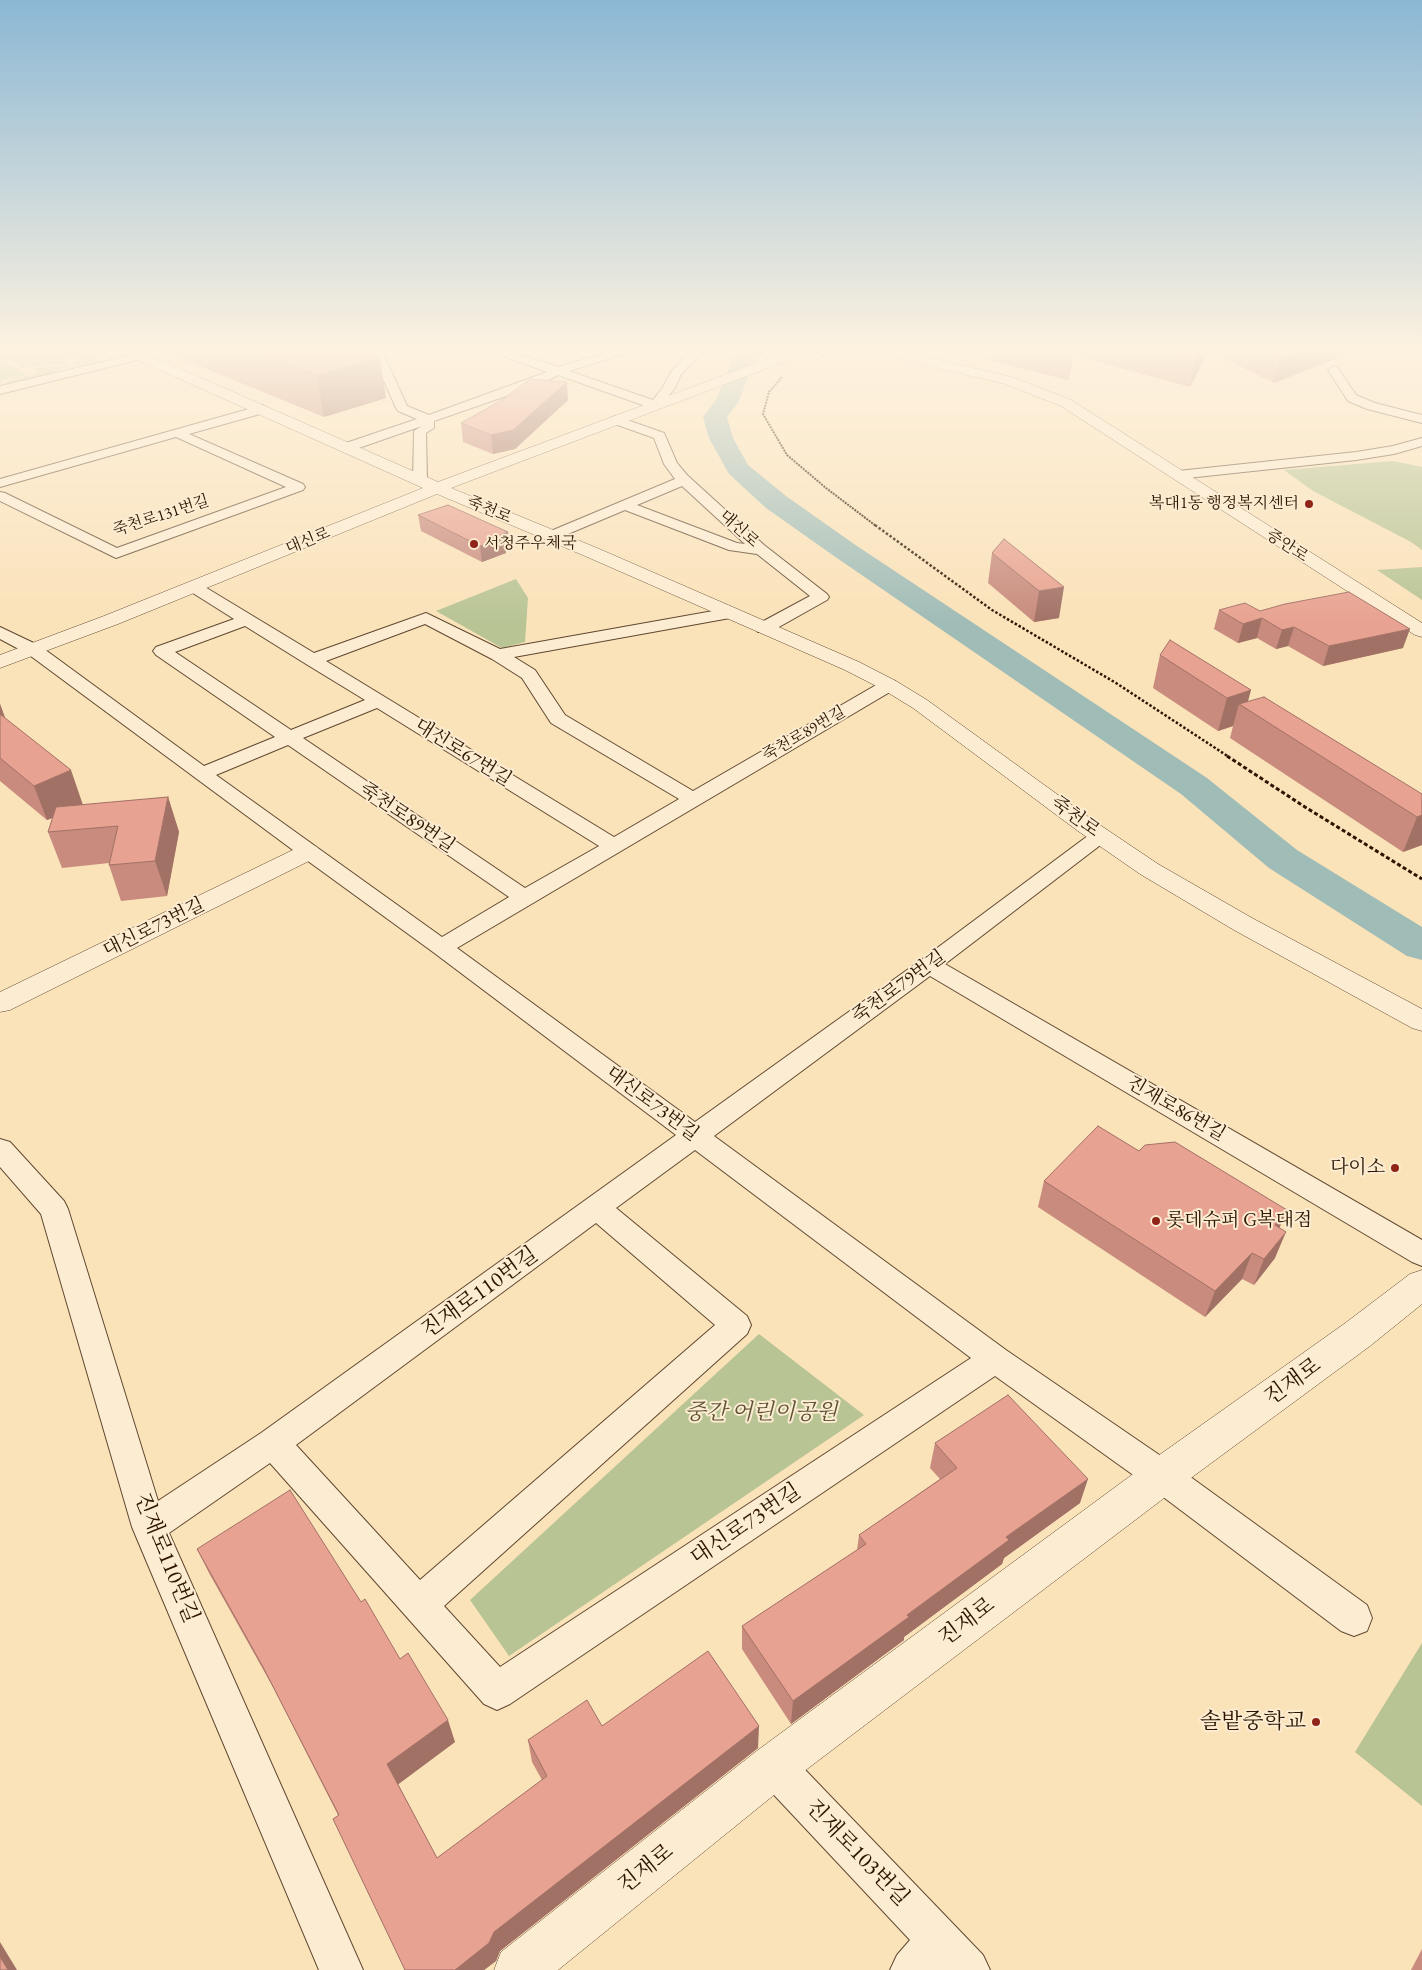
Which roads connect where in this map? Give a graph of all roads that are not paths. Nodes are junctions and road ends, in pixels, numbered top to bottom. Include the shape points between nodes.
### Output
1 (149, 441) edge
2 (195, 441) edge
3 (334, 441) edge
4 (365, 441) edge
5 (421, 441) edge
6 (555, 441) edge
7 (661, 441) edge
8 (1126, 441) edge
9 (1422, 442) edge
10 (348, 447) junction
11 (1178, 475) junction
12 (684, 480) junction
13 (0, 483) edge
14 (428, 484) junction
15 (0, 496) edge
16 (625, 505) junction
17 (551, 536) junction
18 (763, 550) junction
19 (194, 587) junction
20 (730, 613) junction
21 (246, 620) junction
22 (764, 628) junction
23 (1422, 631) edge
24 (0, 632) edge
25 (34, 650) junction
26 (498, 654) junction
27 (312, 660) junction
28 (0, 662) edge
29 (889, 685) junction
30 (378, 701) junction
31 (290, 738) junction
32 (202, 773) junction
33 (693, 799) junction
34 (1100, 836) junction
35 (614, 846) junction
36 (308, 852) junction
37 (525, 898) junction
38 (441, 947) junction
39 (929, 965) junction
40 (0, 1003) edge
41 (1422, 1021) edge
42 (696, 1136) junction
43 (0, 1149) edge
44 (597, 1208) junction
45 (1422, 1254) edge
46 (1422, 1284) edge
47 (995, 1359) junction
48 (273, 1443) junction
49 (1162, 1476) junction
50 (149, 1527) junction
51 (419, 1605) junction
52 (1354, 1618) dead end
53 (774, 1766) junction
54 (940, 1940) junction
55 (341, 1970) edge
56 (519, 1970) edge
57 (912, 1970) edge
58 (968, 1970) edge

1 - 13 street
2 - 15 street, 죽천로131번길 via 298,487 116,553
3 - 10 street, 죽천로
4 - 10 street
5 - 14 street
6 - 14 street, 대신로
7 - 12 street, 대신로 via 671,464
8 - 11 street, 증안로
9 - 11 street via 1356,456
10 - 14 street, 죽천로
11 - 23 street, 증안로
12 - 16 street
12 - 18 street, 대신로
14 - 17 street, 죽천로
14 - 19 street, 대신로
16 - 17 street
16 - 18 street via 734,547
17 - 20 street, 죽천로
18 - 22 street, 대신로 via 821,597
19 - 21 street, 대신로67번길
19 - 25 street, 대신로
20 - 22 street, 죽천로
20 - 26 street
21 - 27 street, 대신로67번길
21 - 31 street via 162,651
22 - 29 street, 죽천로
24 - 25 street, 대신로73번길
25 - 28 street, 대신로
25 - 32 street, 대신로73번길
26 - 27 street via 426,618
26 - 33 street via 529,674 558,719
27 - 30 street, 대신로67번길
29 - 33 street, 죽천로89번길
29 - 34 street, 죽천로 via 920,704
30 - 31 street
30 - 35 street, 대신로67번길
31 - 32 street
31 - 37 street, 죽천로89번길
32 - 36 street, 대신로73번길
33 - 35 street, 죽천로89번길
34 - 39 street, 죽천로79번길
34 - 41 street, 죽천로 via 1148,869 1243,924
35 - 37 street, 죽천로89번길
36 - 38 street, 대신로73번길
36 - 40 street, 대신로73번길
37 - 38 street, 죽천로89번길
38 - 42 street, 대신로73번길
39 - 42 street, 죽천로79번길
39 - 45 street, 진재로86번길
42 - 44 street, 진재로110번길
42 - 47 street, 대신로73번길
43 - 50 street, 진재로110번길 via 54,1209
44 - 48 street, 진재로110번길
44 - 51 street via 736,1325
46 - 49 street, 진재로 via 1358,1335
47 - 49 street, 대신로73번길
47 - 51 street, 대신로73번길 via 497,1691
48 - 50 street, 진재로110번길
48 - 51 street
49 - 52 street, 대신로73번길
49 - 53 street, 진재로
50 - 55 street, 진재로110번길
53 - 54 street, 진재로103번길
53 - 56 street, 진재로
54 - 57 street
54 - 58 street, 진재로103번길

